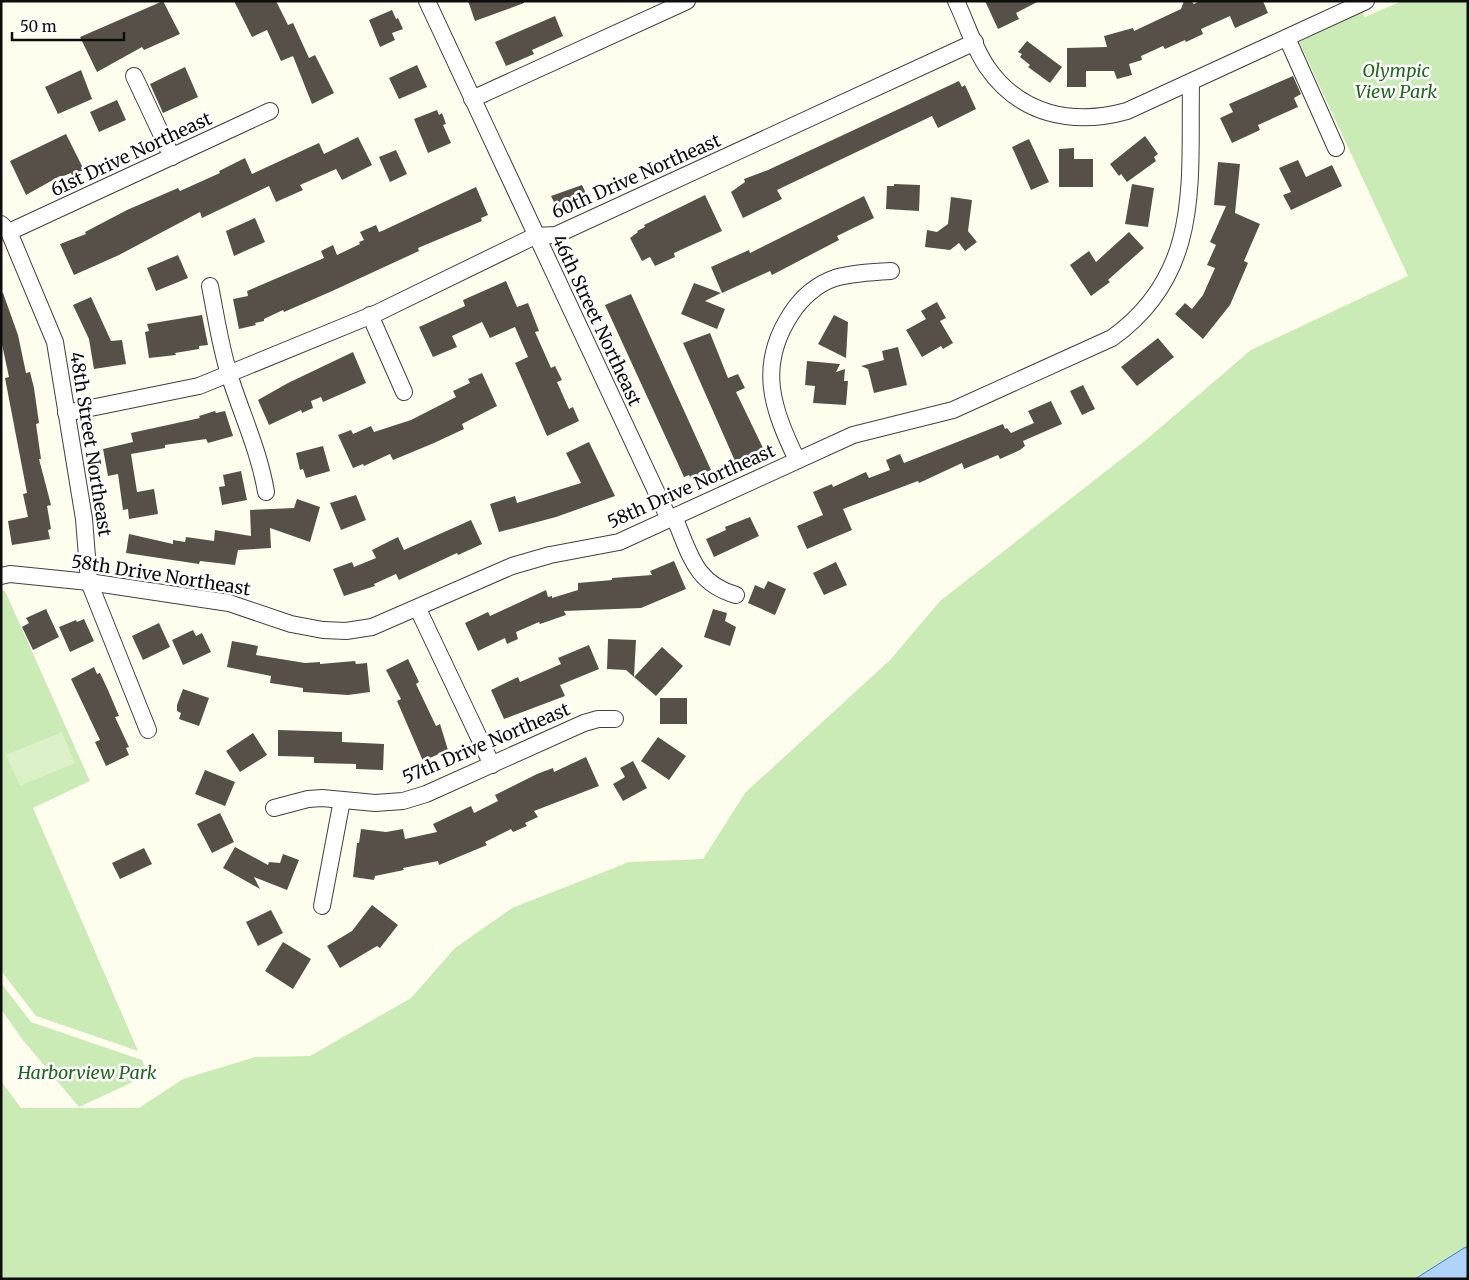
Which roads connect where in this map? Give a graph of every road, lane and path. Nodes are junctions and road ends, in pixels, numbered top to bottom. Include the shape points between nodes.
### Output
1 (427, 1) edge
2 (687, 1) edge
3 (956, 1) edge
4 (1366, 1) edge
5 (1287, 38) junction
6 (975, 42) junction
7 (134, 76) dead end
8 (1191, 82) junction
9 (472, 98) junction
10 (270, 111) dead end
11 (1336, 148) dead end
12 (172, 157) junction
13 (5, 228) edge
14 (535, 236) junction
15 (891, 271) dead end
16 (210, 286) dead end
17 (370, 315) junction
18 (229, 373) junction
19 (404, 392) dead end
20 (66, 412) junction
21 (797, 460) junction
22 (266, 492) dead end
23 (672, 518) junction
24 (1, 576) edge
25 (89, 582) junction
26 (736, 595) dead end
27 (418, 609) junction
28 (615, 720) dead end
29 (148, 730) dead end
30 (492, 765) junction
31 (342, 800) junction
32 (274, 808) dead end
33 (322, 906) dead end

1 - 9 street, 46th Street Northeast
2 - 9 street
3 - 6 street
4 - 5 street
5 - 8 street
5 - 11 street
6 - 8 street via 987,66 1003,86 1034,108 1058,116 1103,118 1127,111
6 - 14 street, 60th Drive Northeast via 556,236
7 - 12 street
8 - 21 street, 58th Drive Northeast via 1188,197 1178,255 1164,285 1131,324 1112,338 1081,353 953,410 870,430
9 - 14 street, 46th Street Northeast
10 - 12 street, 61st Drive Northeast
12 - 13 street, 61st Drive Northeast
13 - 20 street, 48th Street Northeast via 55,342
14 - 17 street, 60th Drive Northeast
14 - 23 street, 46th Street Northeast
15 - 21 street via 834,278 816,287 797,304 782,327 774,348 770,379 774,405
16 - 18 street
17 - 18 street, 60th Drive Northeast
17 - 19 street
18 - 20 street, 60th Drive Northeast via 199,386
18 - 22 street via 262,464
20 - 25 street, 48th Street Northeast via 84,519
21 - 23 street, 58th Drive Northeast
23 - 26 street, 46th Street Northeast via 704,578 719,590
23 - 27 street, 58th Drive Northeast via 619,542 512,566
24 - 25 street, 58th Drive Northeast via 10,574
25 - 27 street, 58th Drive Northeast via 228,603 291,624 323,630 372,627
25 - 29 street, 48th Street Northeast
27 - 30 street
28 - 30 street, 57th Drive Northeast via 584,722
30 - 31 street, 57th Drive Northeast via 403,801
31 - 32 street, 57th Drive Northeast via 308,800
31 - 33 street

